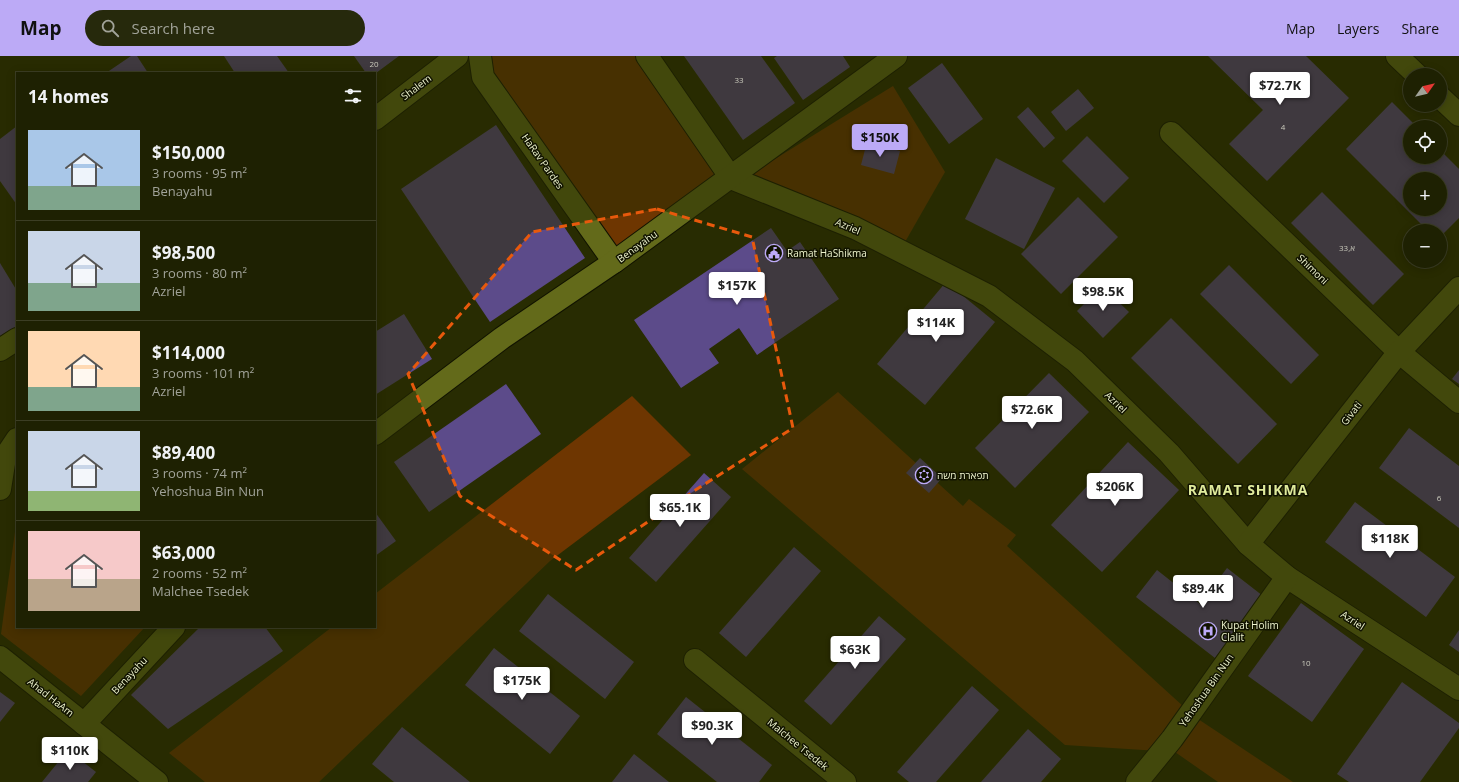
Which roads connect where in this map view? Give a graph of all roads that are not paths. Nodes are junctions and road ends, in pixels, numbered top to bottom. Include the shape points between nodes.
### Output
1 (457, 56) edge
2 (480, 56) edge
3 (647, 56) edge
4 (896, 56) edge
5 (1397, 56) edge
6 (1410, 68) edge
7 (1447, 104) edge
8 (1459, 115) edge
9 (376, 117) edge
10 (1171, 132) dead end
11 (731, 178) junction
12 (614, 262) junction
13 (1459, 288) edge
14 (16, 340) edge
15 (0, 350) edge
16 (1399, 352) junction
17 (1459, 402) edge
18 (376, 433) edge
19 (16, 441) edge
20 (0, 489) edge
21 (1248, 544) junction
22 (1287, 577) junction
23 (173, 628) edge
24 (0, 657) edge
25 (695, 660) dead end
26 (1459, 689) edge
27 (84, 724) junction
28 (158, 782) edge
29 (845, 782) edge
30 (1137, 782) edge

1 - 9 street, Shalem
2 - 12 street, HaRav Pardes via 483,77
3 - 11 street
4 - 11 street, Benayahu
5 - 6 street
7 - 8 street
10 - 16 street, Shimoni
11 - 12 street, Benayahu
11 - 21 street, Azriel via 855,228 989,296 1075,361 1169,453
12 - 18 street, Benayahu via 502,338
13 - 16 street, Givati
14 - 15 street
16 - 17 street, Shimoni
16 - 21 street, Givati
19 - 20 street via 4,457
21 - 22 street, Azriel
22 - 26 street, Azriel
22 - 30 street, Yehoshua Bin Nun via 1172,739
23 - 27 street, Benayahu
24 - 27 street, Ahad HaAm
25 - 29 street, Malchee Tsedek
27 - 28 street, Ahad HaAm

